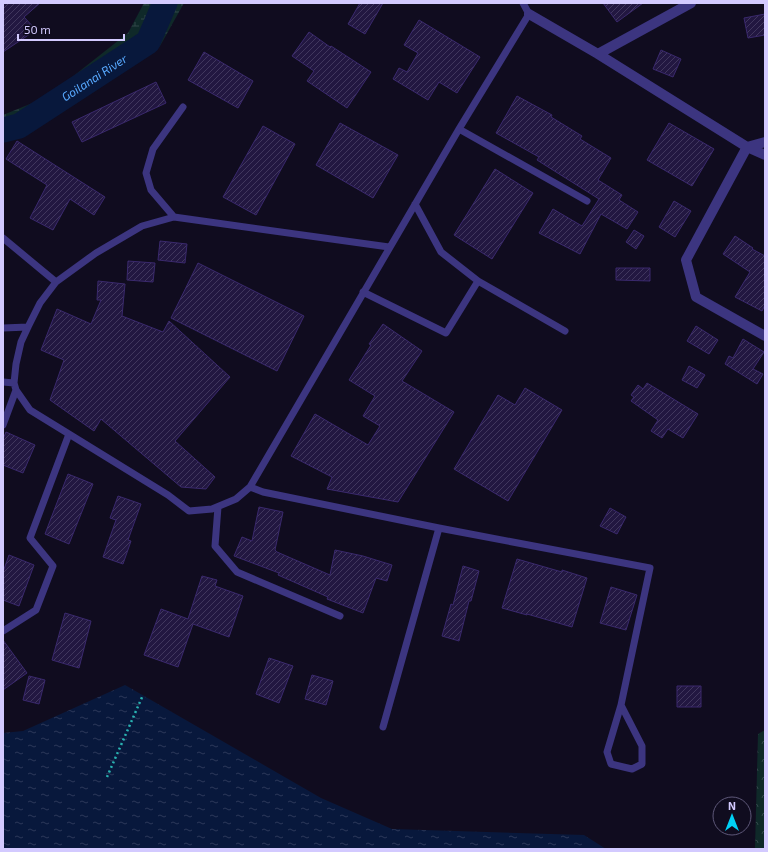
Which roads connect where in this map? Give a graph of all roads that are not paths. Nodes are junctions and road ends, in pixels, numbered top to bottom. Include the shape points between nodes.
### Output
1 (523, 3) edge
2 (691, 3) edge
3 (529, 14) junction
4 (598, 54) junction
5 (183, 106) dead end
6 (458, 129) junction
7 (765, 142) edge
8 (747, 147) junction
9 (765, 155) edge
10 (587, 201) dead end
11 (416, 204) junction
12 (174, 217) junction
13 (3, 238) edge
14 (389, 247) junction
15 (478, 281) junction
16 (56, 282) junction
17 (363, 292) junction
18 (28, 327) junction
19 (3, 328) edge
20 (565, 331) dead end
21 (765, 336) edge
22 (3, 382) edge
23 (15, 386) junction
24 (3, 425) edge
25 (69, 434) junction
26 (250, 487) junction
27 (218, 507) junction
28 (439, 528) junction
29 (340, 616) dead end
30 (3, 631) edge
31 (621, 705) junction
32 (383, 727) dead end

1 - 3 lane
2 - 4 street
3 - 4 street
3 - 6 lane
4 - 8 street
5 - 12 lane via 153,149 146,173 151,190
6 - 10 lane
6 - 11 lane
7 - 8 street
8 - 9 street
8 - 21 street via 686,260 696,297
11 - 14 lane
11 - 15 lane via 441,252
12 - 14 lane
12 - 16 lane via 142,226 96,253
13 - 16 lane
14 - 17 lane
15 - 17 lane via 446,333
15 - 20 lane
16 - 18 lane via 40,303
17 - 26 lane
18 - 19 lane
18 - 23 lane via 19,350
22 - 23 lane
23 - 24 lane
23 - 25 lane via 30,410
25 - 27 lane via 168,495 189,511
25 - 30 lane via 30,538 53,566 36,610
26 - 27 lane via 236,499
26 - 28 lane via 263,492
27 - 29 lane via 215,546 237,572
28 - 31 lane via 650,568
28 - 32 lane
31 - 31 lane via 642,746 642,764 632,770 611,764 607,752

